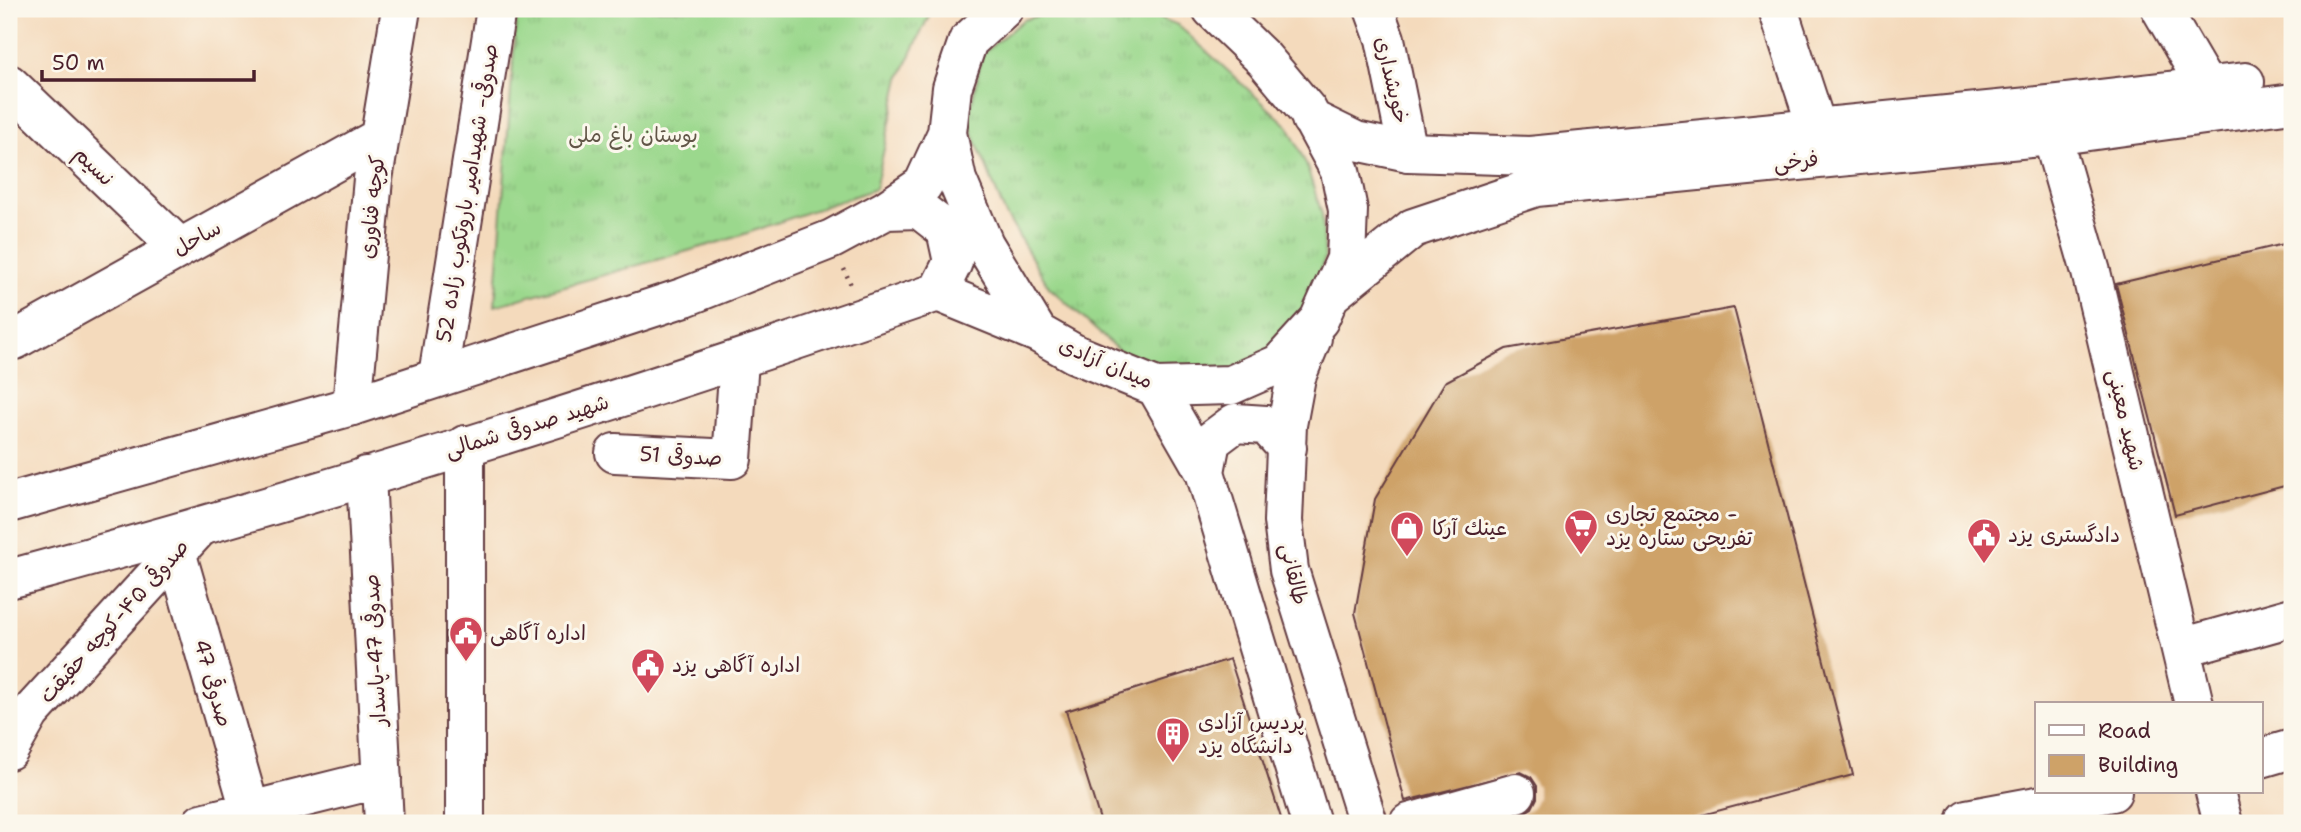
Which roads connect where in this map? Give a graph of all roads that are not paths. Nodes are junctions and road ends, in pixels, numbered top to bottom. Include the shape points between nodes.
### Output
1 (401, 9) edge
2 (496, 9) edge
3 (1003, 9) edge
4 (1374, 9) edge
5 (1778, 9) edge
6 (2161, 9) edge
7 (1217, 10) edge
8 (2292, 76) edge
9 (9, 84) edge
10 (2206, 86) junction
11 (2292, 103) edge
12 (1311, 119) junction
13 (1818, 128) junction
14 (947, 133) junction
15 (2052, 136) junction
16 (380, 137) junction
17 (1408, 152) junction
18 (886, 210) junction
19 (180, 248) junction
20 (938, 292) junction
21 (1324, 308) junction
22 (1038, 333) junction
23 (15, 340) dead end
24 (739, 361) junction
25 (438, 376) junction
26 (1156, 387) junction
27 (352, 405) junction
28 (465, 444) junction
29 (1287, 448) junction
30 (615, 453) dead end
31 (1205, 472) junction
32 (366, 476) junction
33 (9, 503) edge
34 (187, 542) junction
35 (9, 579) edge
36 (2292, 617) edge
37 (2181, 648) junction
38 (2194, 702) edge
39 (2292, 749) edge
40 (9, 750) edge
41 (2262, 758) edge
42 (382, 778) junction
43 (1516, 793) dead end
44 (2102, 794) edge
45 (2216, 794) edge
46 (250, 810) junction
47 (1967, 820) dead end
48 (202, 823) edge
49 (384, 823) edge
50 (465, 823) edge
51 (1311, 823) edge
52 (1368, 823) edge
53 (1409, 823) edge
54 (2223, 823) edge

1 - 16 main road, کوچه فناوری
2 - 25 main road, 52 صدوقی- شهیدامیر باروتکوب زاده
3 - 14 main road, میدان آزادی via 968,41 952,88
4 - 17 main road, خویشداری via 1385,40
5 - 13 main road
6 - 10 main road
7 - 12 main road, میدان آزادی via 1264,59
8 - 10 main road, فرخی
9 - 19 main road, نسیم
10 - 13 main road, فرخی
11 - 15 main road, فرخی
12 - 17 main road, فرخی via 1356,141
12 - 21 main road, میدان آزادی via 1340,171 1348,210 1346,259
13 - 17 main road, فرخی via 1530,156
14 - 18 main road via 923,185
14 - 22 main road, میدان آزادی via 957,180 984,244
15 - 21 main road, فرخی via 1536,187 1413,228
15 - 37 main road, شهید معینی via 2091,272
16 - 19 main road, ساحل
16 - 27 main road, کوچه فناوری
18 - 20 main road via 919,209 946,230 953,262
18 - 25 main road via 832,239 685,297
19 - 23 main road, ساحل
20 - 22 main road
20 - 24 main road, شهید صدوقی شمالی
21 - 26 main road, میدان آزادی via 1279,364 1231,385
21 - 29 main road, طالقانی via 1296,377
22 - 26 main road, میدان آزادی via 1075,354
24 - 28 main road, شهید صدوقی شمالی
24 - 30 main road, صدوقی 51 via 732,459
25 - 27 main road
26 - 31 main road
27 - 33 main road
28 - 32 main road, شهید صدوقی شمالی
28 - 50 main road
29 - 31 main road via 1266,425 1235,423 1211,441
29 - 52 main road, طالقانی via 1283,521 1290,570
31 - 51 main road
32 - 34 main road, شهید صدوقی شمالی
32 - 42 main road, صدوقی 47-پاسدار
34 - 35 main road, شهید صدوقی شمالی
34 - 40 main road, صدوقی ۴۵-کوچه حقیقت via 30,713
34 - 46 main road, صدوقی 47
36 - 37 main road
37 - 38 main road, شهید معینی
39 - 41 main road
42 - 46 main road
42 - 49 main road, صدوقی 47-پاسدار
43 - 53 main road
44 - 47 main road
45 - 54 main road
46 - 48 main road

